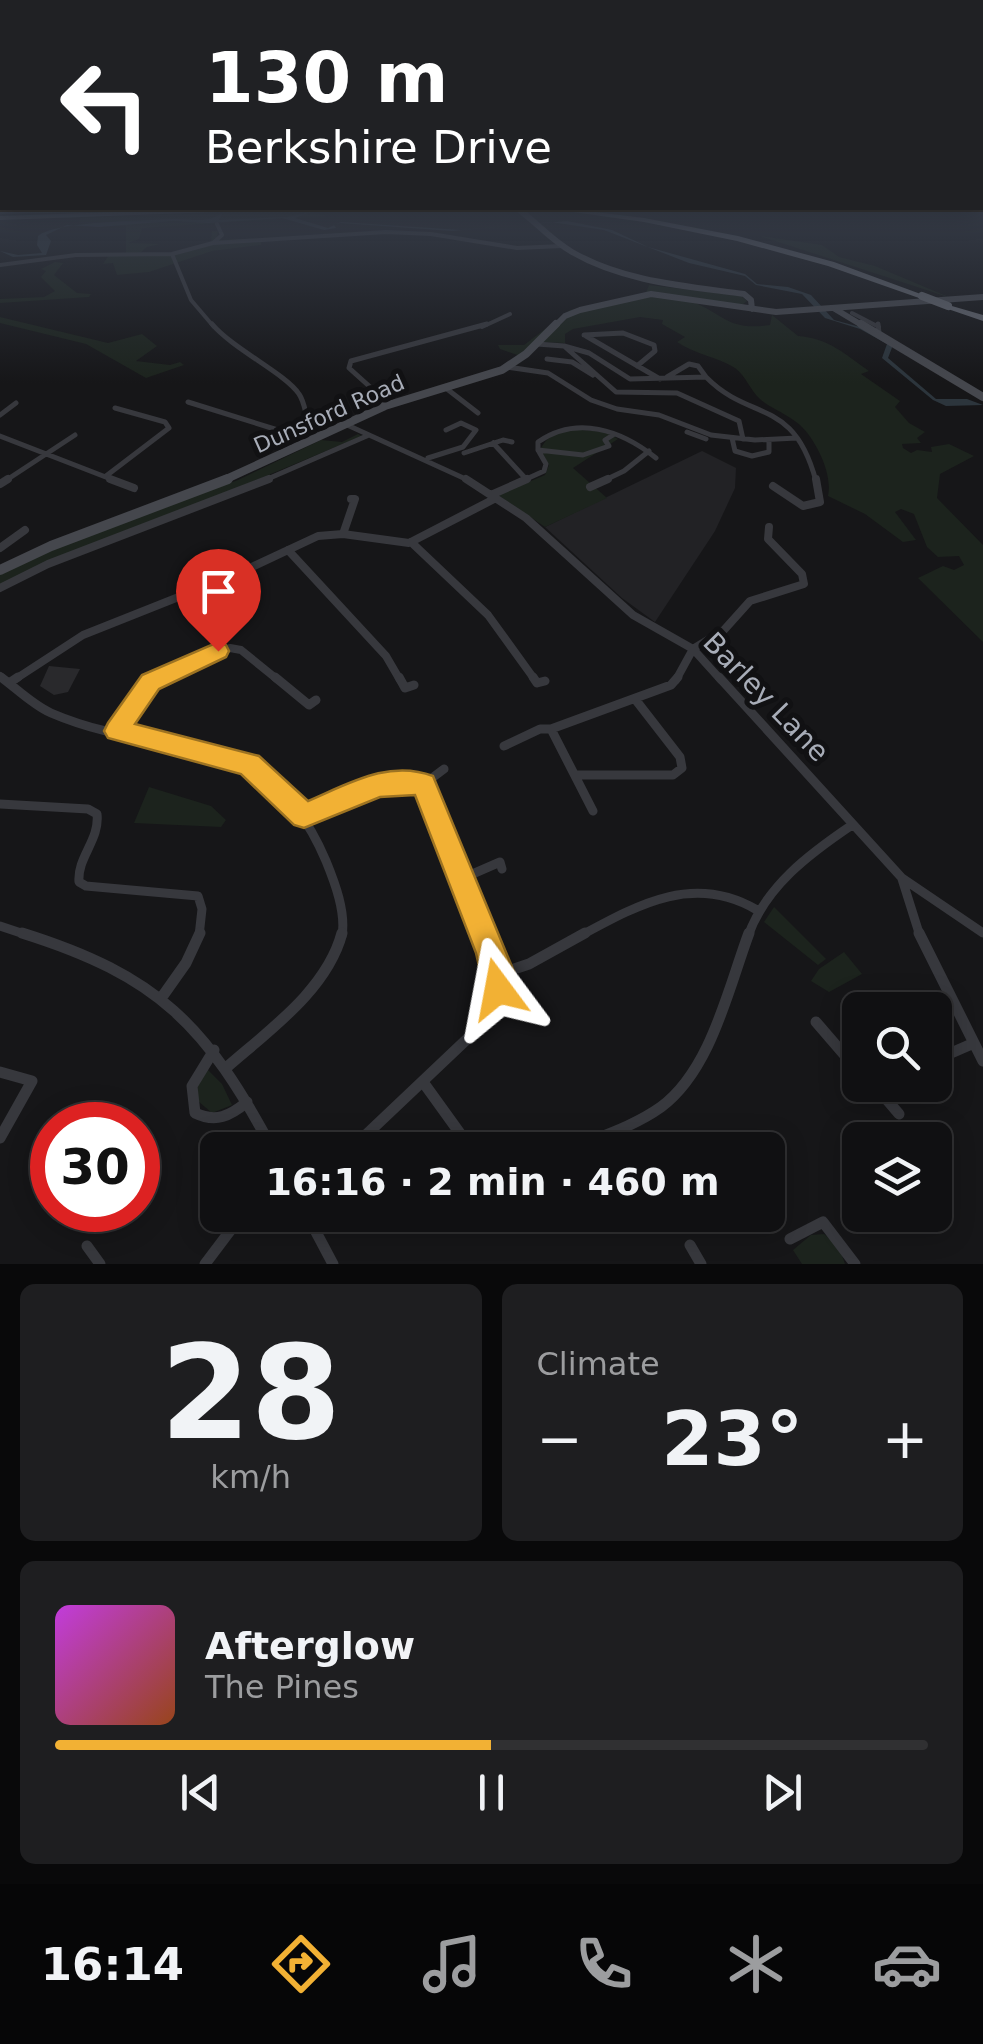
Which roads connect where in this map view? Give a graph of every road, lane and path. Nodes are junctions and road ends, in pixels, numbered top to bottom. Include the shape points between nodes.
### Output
1 (177, 265) edge
2 (600, 265) edge
3 (835, 265) edge
4 (845, 265) edge
5 (926, 295) junction
6 (983, 297) edge
7 (752, 310) junction
8 (831, 310) junction
9 (852, 313) dead end
10 (510, 314) dead end
11 (983, 316) edge
12 (879, 332) junction
13 (537, 344) junction
14 (564, 346) junction
15 (547, 360) dead end
16 (637, 366) junction
17 (507, 367) junction
18 (597, 374) junction
19 (706, 377) junction
20 (663, 378) junction
21 (447, 389) junction
22 (671, 394) junction
23 (983, 397) edge
24 (188, 402) dead end
25 (16, 403) dead end
26 (386, 406) junction
27 (120, 411) dead end
28 (478, 413) dead end
29 (659, 414) junction
30 (0, 415) edge
31 (344, 424) junction
32 (446, 430) dead end
33 (687, 432) dead end
34 (315, 434) junction
35 (74, 435) dead end
36 (369, 435) junction
37 (614, 435) junction
38 (0, 436) edge
39 (743, 438) junction
40 (797, 438) junction
41 (732, 440) junction
42 (770, 440) junction
43 (512, 442) dead end
44 (493, 443) junction
45 (538, 450) junction
46 (649, 451) junction
47 (464, 453) dead end
48 (47, 454) junction
49 (521, 456) dead end
50 (428, 458) junction
51 (656, 458) dead end
52 (512, 465) junction
53 (106, 476) junction
54 (526, 478) junction
55 (0, 484) edge
56 (773, 486) dead end
57 (590, 487) dead end
58 (134, 488) dead end
59 (493, 496) junction
60 (356, 499) dead end
61 (769, 527) dead end
62 (25, 530) dead end
63 (344, 534) junction
64 (411, 542) junction
65 (0, 548) edge
66 (288, 550) junction
67 (0, 570) edge
68 (0, 588) edge
69 (693, 649) junction
70 (4, 679) edge
71 (537, 684) dead end
72 (405, 688) dead end
73 (635, 699) junction
74 (310, 705) dead end
75 (552, 729) junction
76 (117, 731) junction
77 (504, 746) dead end
78 (444, 769) dead end
79 (577, 775) junction
80 (424, 784) junction
81 (0, 804) edge
82 (593, 811) dead end
83 (304, 816) junction
84 (852, 824) junction
85 (499, 861) dead end
86 (902, 878) junction
87 (461, 879) junction
88 (757, 910) junction
89 (0, 926) edge
90 (983, 933) edge
91 (499, 974) junction
92 (162, 997) junction
93 (816, 1022) dead end
94 (974, 1043) junction
95 (214, 1050) junction
96 (842, 1052) edge
97 (952, 1053) edge
98 (983, 1061) edge
99 (226, 1068) junction
100 (0, 1072) edge
101 (423, 1082) junction
102 (248, 1102) junction
103 (889, 1102) edge
104 (898, 1114) dead end
105 (264, 1132) edge
106 (369, 1132) edge
107 (459, 1132) edge
108 (608, 1132) edge
109 (0, 1138) edge
110 (229, 1232) edge
111 (316, 1232) edge
112 (790, 1239) dead end
113 (690, 1245) dead end
114 (87, 1246) dead end
115 (100, 1264) edge
116 (205, 1264) edge
117 (333, 1264) edge
118 (701, 1264) edge
119 (855, 1264) edge

1 - 34 street via 191,300 240,351 299,393
2 - 7 main road via 692,289 744,294
3 - 5 highway
4 - 5 highway
5 - 11 highway, bridge
6 - 8 main road, Dunsford Road
7 - 8 main road, Dunsford Road
7 - 13 main road, Dunsford Road via 634,297 571,313
8 - 12 main road
9 - 12 street via 879,325
10 - 26 street via 477,329 354,360 349,368
12 - 23 main road
13 - 14 street
13 - 17 main road, Dunsford Road
14 - 18 street
14 - 20 street via 625,378
15 - 18 street
16 - 16 street via 654,346 623,333 584,335
16 - 20 street
17 - 21 main road, Dunsford Road
17 - 29 street via 548,374 617,409
18 - 22 street via 621,393
19 - 20 street
19 - 20 street via 689,364
19 - 40 street via 776,416
21 - 26 main road, Dunsford Road
21 - 28 street
22 - 29 street
22 - 39 street via 739,421
24 - 34 street via 281,431
25 - 30 street
26 - 31 main road, Dunsford Road
27 - 53 street via 169,428
29 - 41 street
31 - 34 main road, Dunsford Road
31 - 36 street, Barley Lane
32 - 50 street via 461,424 476,430 463,448
33 - 41 street
34 - 67 main road, Dunsford Road via 248,471
35 - 48 street
36 - 50 street, Barley Lane
36 - 68 street
37 - 45 street via 560,428 540,439
37 - 45 street via 604,450 583,457
37 - 46 street
38 - 48 street
39 - 41 street
39 - 42 street
40 - 42 street
40 - 56 street via 820,502 802,506
41 - 42 street via 738,453 756,456 771,450
43 - 44 street
44 - 47 street
44 - 52 street
45 - 54 street via 546,467
46 - 51 street
46 - 57 street
48 - 53 street
48 - 55 street
49 - 52 street
50 - 59 street, Barley Lane
52 - 54 street
53 - 58 street
54 - 59 street
59 - 64 street
59 - 69 street, Barley Lane via 624,608
60 - 63 street
61 - 69 street via 768,539 804,584 750,601 724,630
62 - 65 street
63 - 64 street
63 - 66 street via 318,536
64 - 71 street via 488,615
66 - 70 street via 82,636
66 - 72 street via 386,656
69 - 73 street via 671,685
69 - 84 street, Barley Lane
70 - 76 street via 53,714
73 - 75 street
73 - 79 street via 682,768 673,774
74 - 76 street via 241,650 224,649 158,676
75 - 77 street
75 - 79 street
76 - 83 street via 249,765
78 - 80 street
79 - 82 street
80 - 83 street via 378,785
80 - 87 street
81 - 92 street via 98,814 100,825 77,872 86,886 198,896 202,917 188,961
83 - 99 street via 330,871 341,941 324,970
84 - 86 street, Barley Lane
84 - 88 street via 786,873
85 - 87 street
86 - 90 street, Barley Lane
86 - 94 street via 902,892
87 - 91 street
88 - 91 street via 711,890 650,902
88 - 108 street via 684,1083 654,1111
89 - 92 street via 119,969
91 - 101 street via 495,1006 484,1023
92 - 95 street
93 - 96 street
94 - 97 street
94 - 98 street
95 - 99 street
95 - 102 street via 195,1073 195,1113 220,1120
99 - 102 street
100 - 109 street via 32,1081
101 - 106 street
101 - 107 street
102 - 105 street
103 - 104 street
110 - 116 street
111 - 117 street
112 - 119 street via 823,1222
113 - 118 street
114 - 115 street

